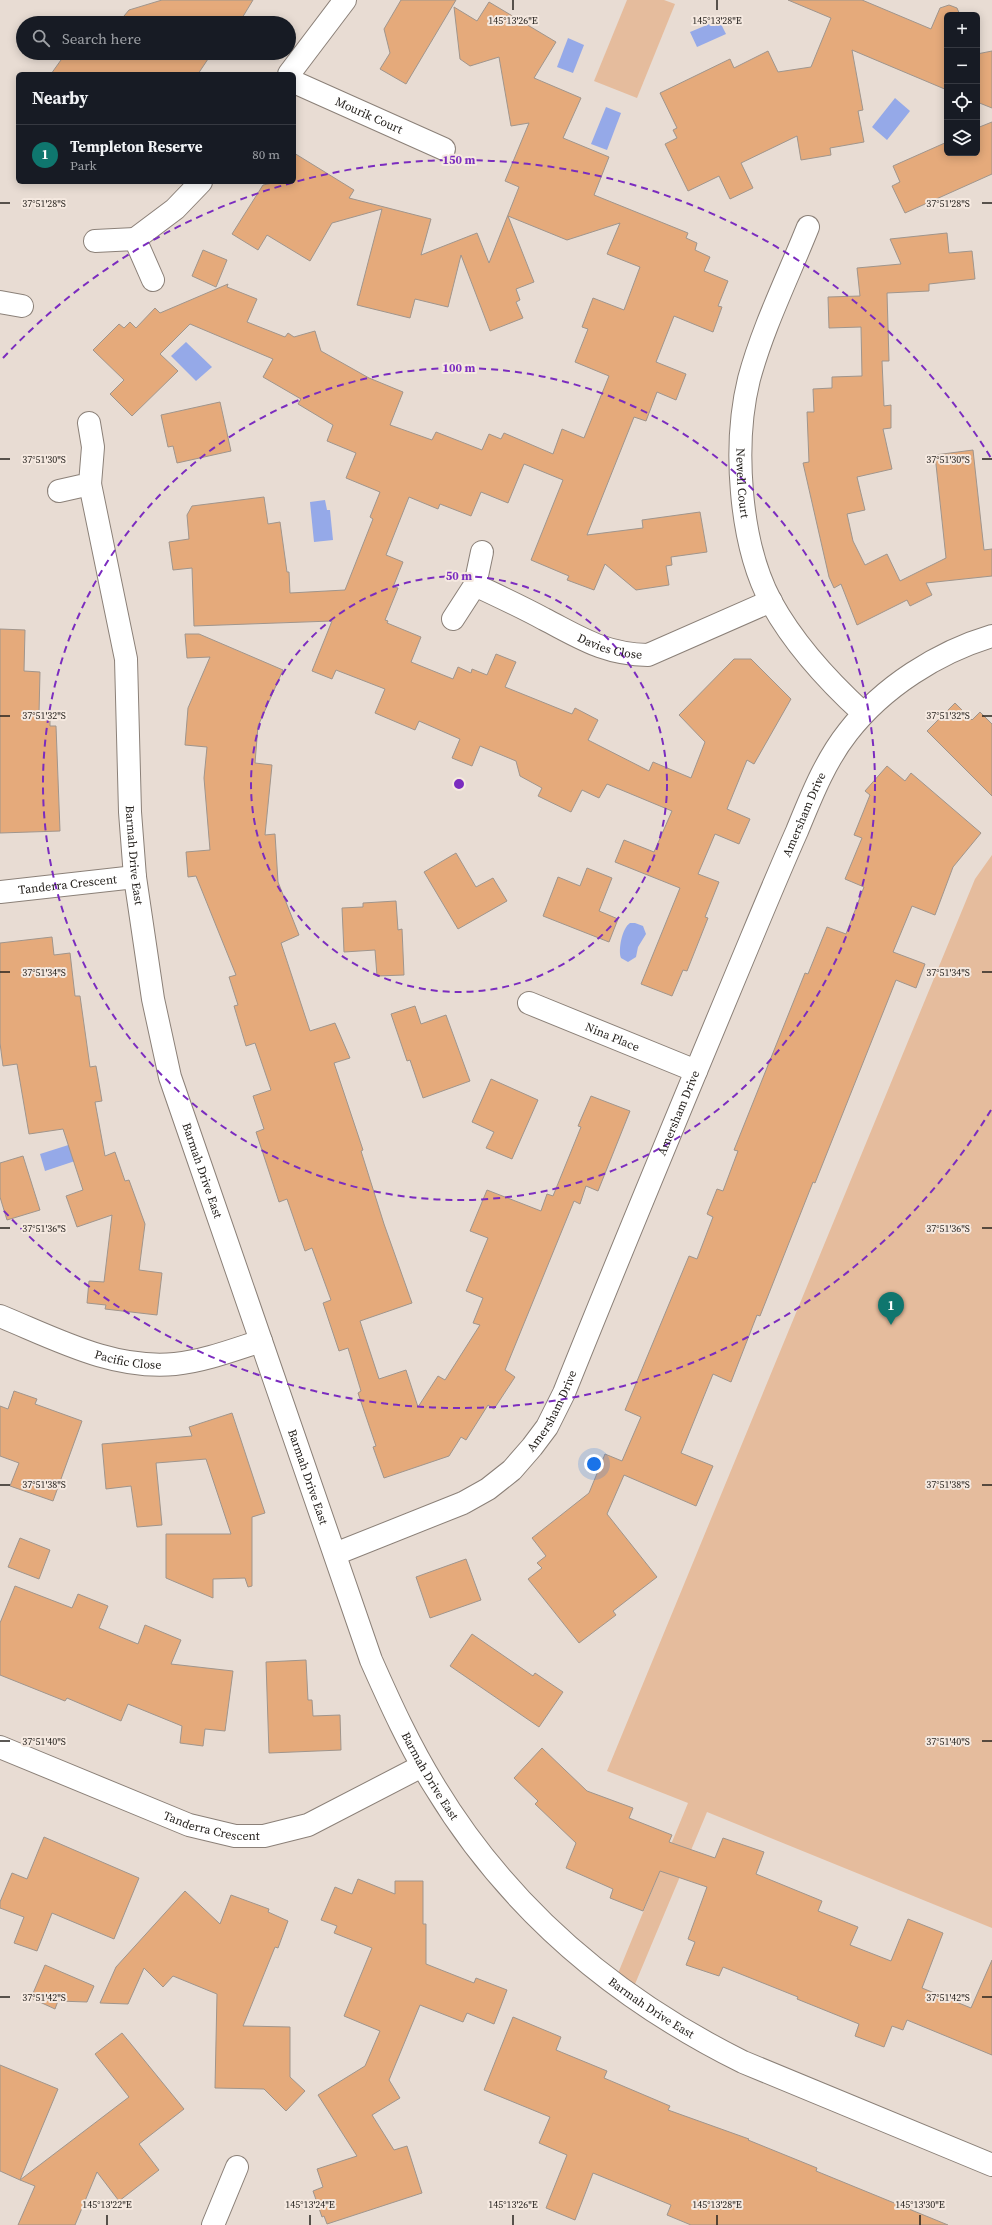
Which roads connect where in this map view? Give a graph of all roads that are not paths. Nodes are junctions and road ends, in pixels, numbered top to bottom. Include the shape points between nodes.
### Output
1 (345, 0) edge
2 (291, 72) edge
3 (296, 83) edge
4 (444, 149) dead end
5 (199, 184) edge
6 (808, 227) dead end
7 (135, 239) junction
8 (95, 241) dead end
9 (153, 280) dead end
10 (0, 302) edge
11 (22, 306) dead end
12 (90, 423) dead end
13 (90, 484) junction
14 (59, 491) dead end
15 (482, 552) dead end
16 (475, 585) junction
17 (771, 601) junction
18 (453, 619) dead end
19 (992, 636) edge
20 (863, 714) junction
21 (135, 877) junction
22 (0, 892) edge
23 (529, 1003) dead end
24 (696, 1071) junction
25 (0, 1316) edge
26 (261, 1342) junction
27 (335, 1554) junction
28 (0, 1747) edge
29 (422, 1766) junction
30 (992, 2165) edge
31 (237, 2167) dead end
32 (213, 2225) edge

1 - 2 street
3 - 4 street, Mourik Court
5 - 7 street via 176,209
6 - 17 street, Newell Court via 749,379 741,434 740,459 745,516 752,546
7 - 8 street
7 - 9 street
10 - 11 street
12 - 13 street, Barmah Drive East via 93,447
13 - 14 street
13 - 21 street, Barmah Drive East via 126,659 130,812
15 - 16 street
16 - 17 street, Davies Close via 588,643 617,652 648,655
16 - 18 street
17 - 20 street, Newell Court via 813,664
19 - 20 street, Amersham Drive via 949,652 929,664 902,681
20 - 24 street, Amersham Drive via 846,733 818,783
21 - 22 street, Tanderra Crescent
21 - 26 street, Barmah Drive East via 153,999 170,1077
23 - 24 street, Nina Place
24 - 27 street, Amersham Drive via 548,1427 512,1470 488,1489 463,1503
25 - 26 street, Pacific Close via 86,1352 139,1364 193,1361
26 - 27 street, Barmah Drive East
27 - 29 street, Barmah Drive East via 371,1660
28 - 29 street, Tanderra Crescent via 189,1824 235,1836 264,1836 308,1825
29 - 30 street, Barmah Drive East via 476,1847 525,1905 580,1956 640,2003 704,2042 743,2062
31 - 32 street

